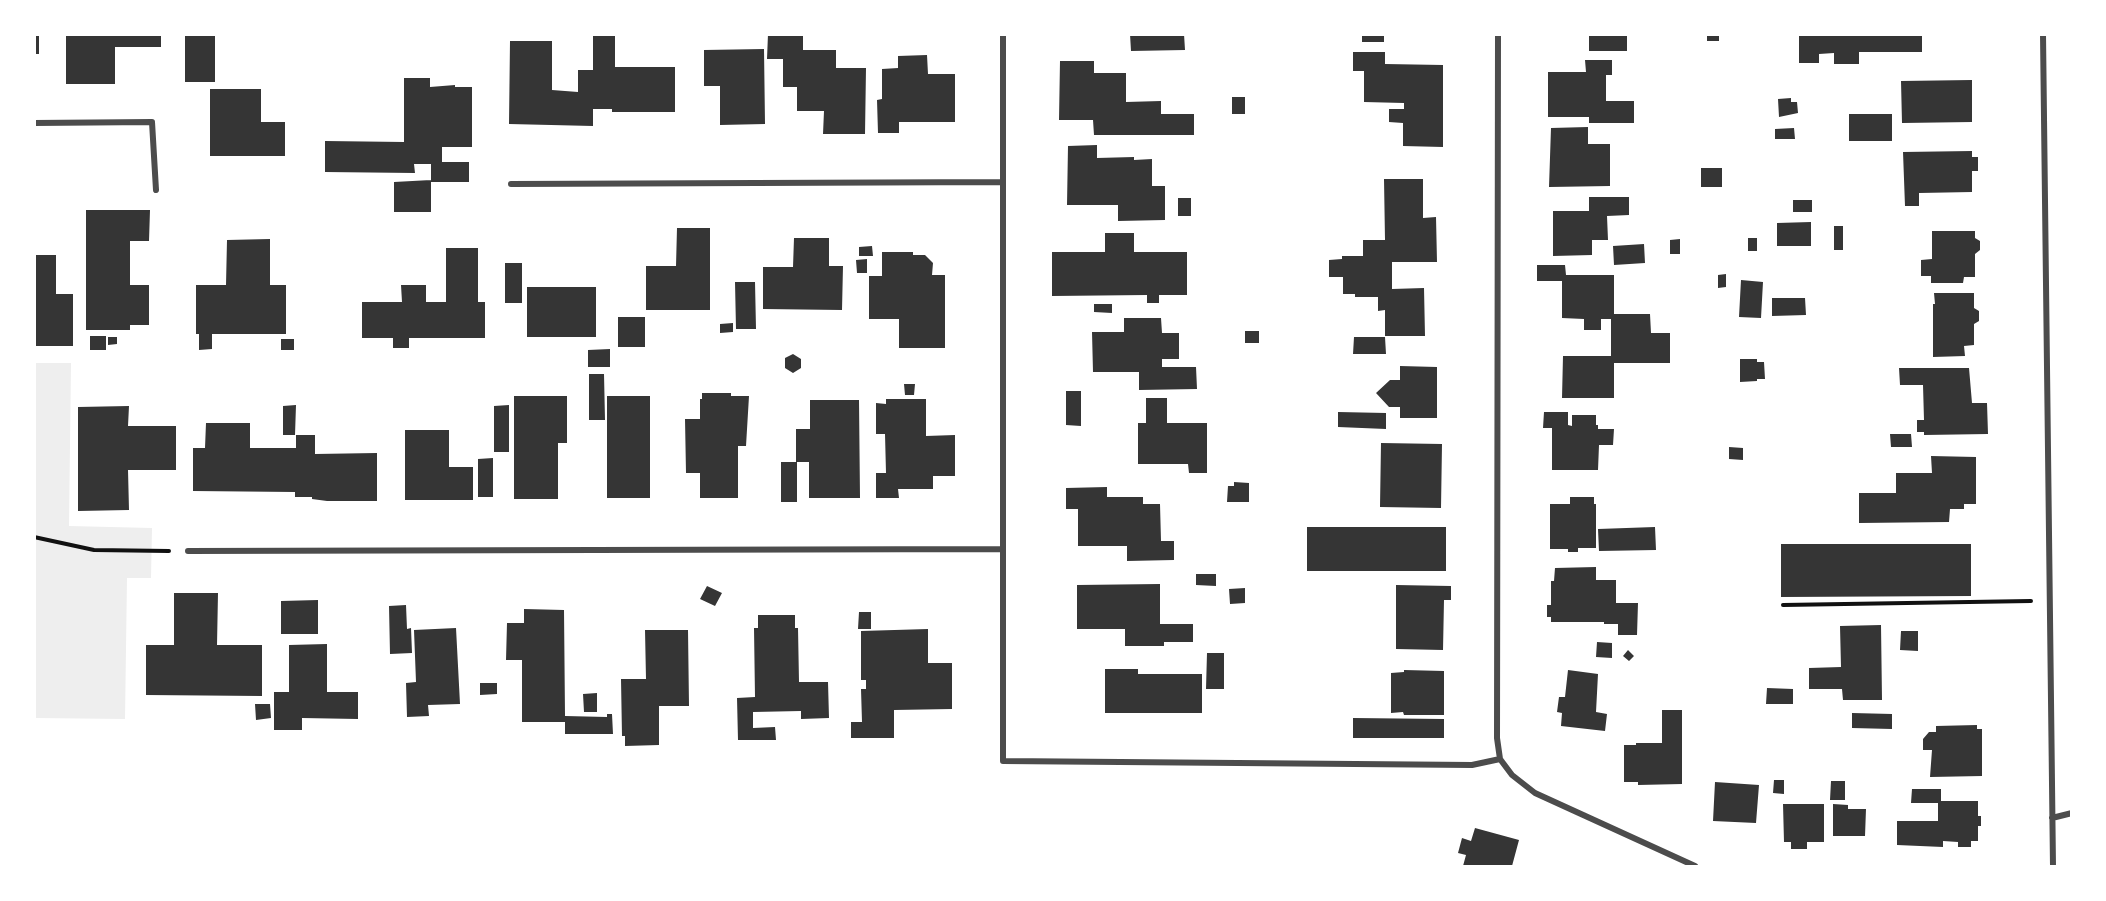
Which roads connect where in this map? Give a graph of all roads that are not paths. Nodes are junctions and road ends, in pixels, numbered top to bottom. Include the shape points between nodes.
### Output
1 (1003, 34) edge
2 (1498, 34) edge
3 (2043, 34) edge
4 (34, 123) edge
5 (1002, 182) junction
6 (511, 184) dead end
7 (156, 189) dead end
8 (1002, 549) junction
9 (188, 551) road end
10 (1500, 759) junction
11 (2072, 813) edge
12 (2052, 818) junction
13 (1672, 858) junction
14 (1672, 867) edge
15 (1695, 867) edge
16 (2053, 867) edge

1 - 5 street
2 - 10 street
3 - 12 street
4 - 7 street via 152,122
5 - 6 street
5 - 8 street
8 - 9 street
8 - 10 street via 1003,761 1472,765
10 - 13 street via 1512,775 1535,793
11 - 12 street
12 - 16 street
13 - 14 street
13 - 15 street

